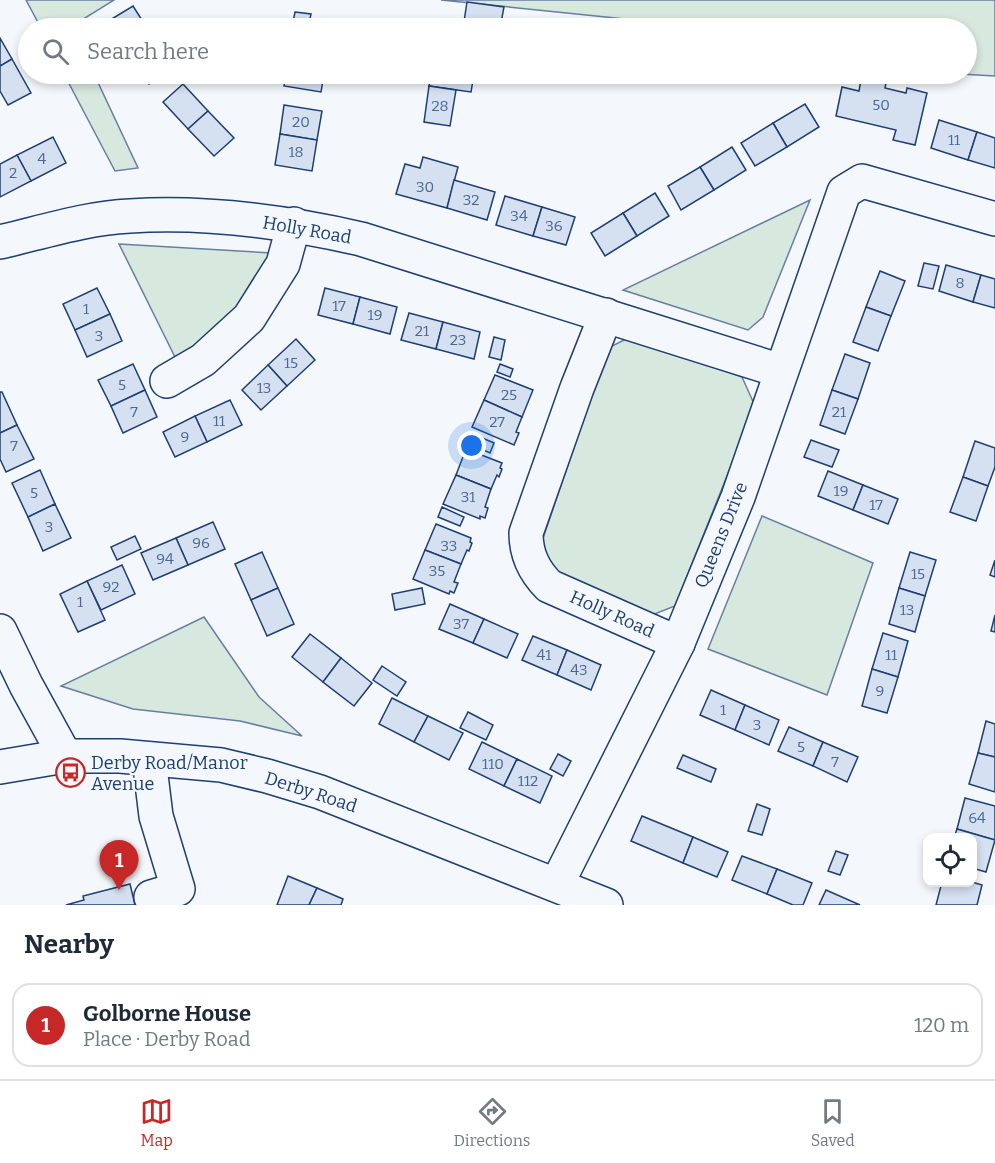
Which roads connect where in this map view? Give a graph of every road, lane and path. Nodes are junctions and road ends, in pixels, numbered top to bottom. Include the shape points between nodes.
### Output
1 (995, 219) edge
2 (294, 224) junction
3 (0, 242) edge
4 (606, 315) junction
5 (781, 371) junction
6 (167, 381) dead end
7 (0, 631) edge
8 (678, 643) junction
9 (65, 756) junction
10 (149, 759) junction
11 (0, 767) edge
12 (557, 884) junction
13 (151, 897) dead end
14 (606, 905) edge

1 - 5 street, Queens Drive via 862,181 844,192
2 - 3 street, Holly Road via 130,216 89,221
2 - 4 street, Holly Road via 362,239
2 - 6 street via 284,264 249,318 203,360
4 - 5 street, Holly Road
4 - 8 street, Holly Road via 526,533 526,546 537,574 549,586
5 - 8 street, Queens Drive via 738,497
7 - 9 street
8 - 12 street, Queens Drive
9 - 10 street, Derby Road
9 - 11 street, Derby Road
10 - 12 street, Derby Road via 221,765 309,789
10 - 13 street via 156,816 178,889
12 - 14 street, Derby Road

